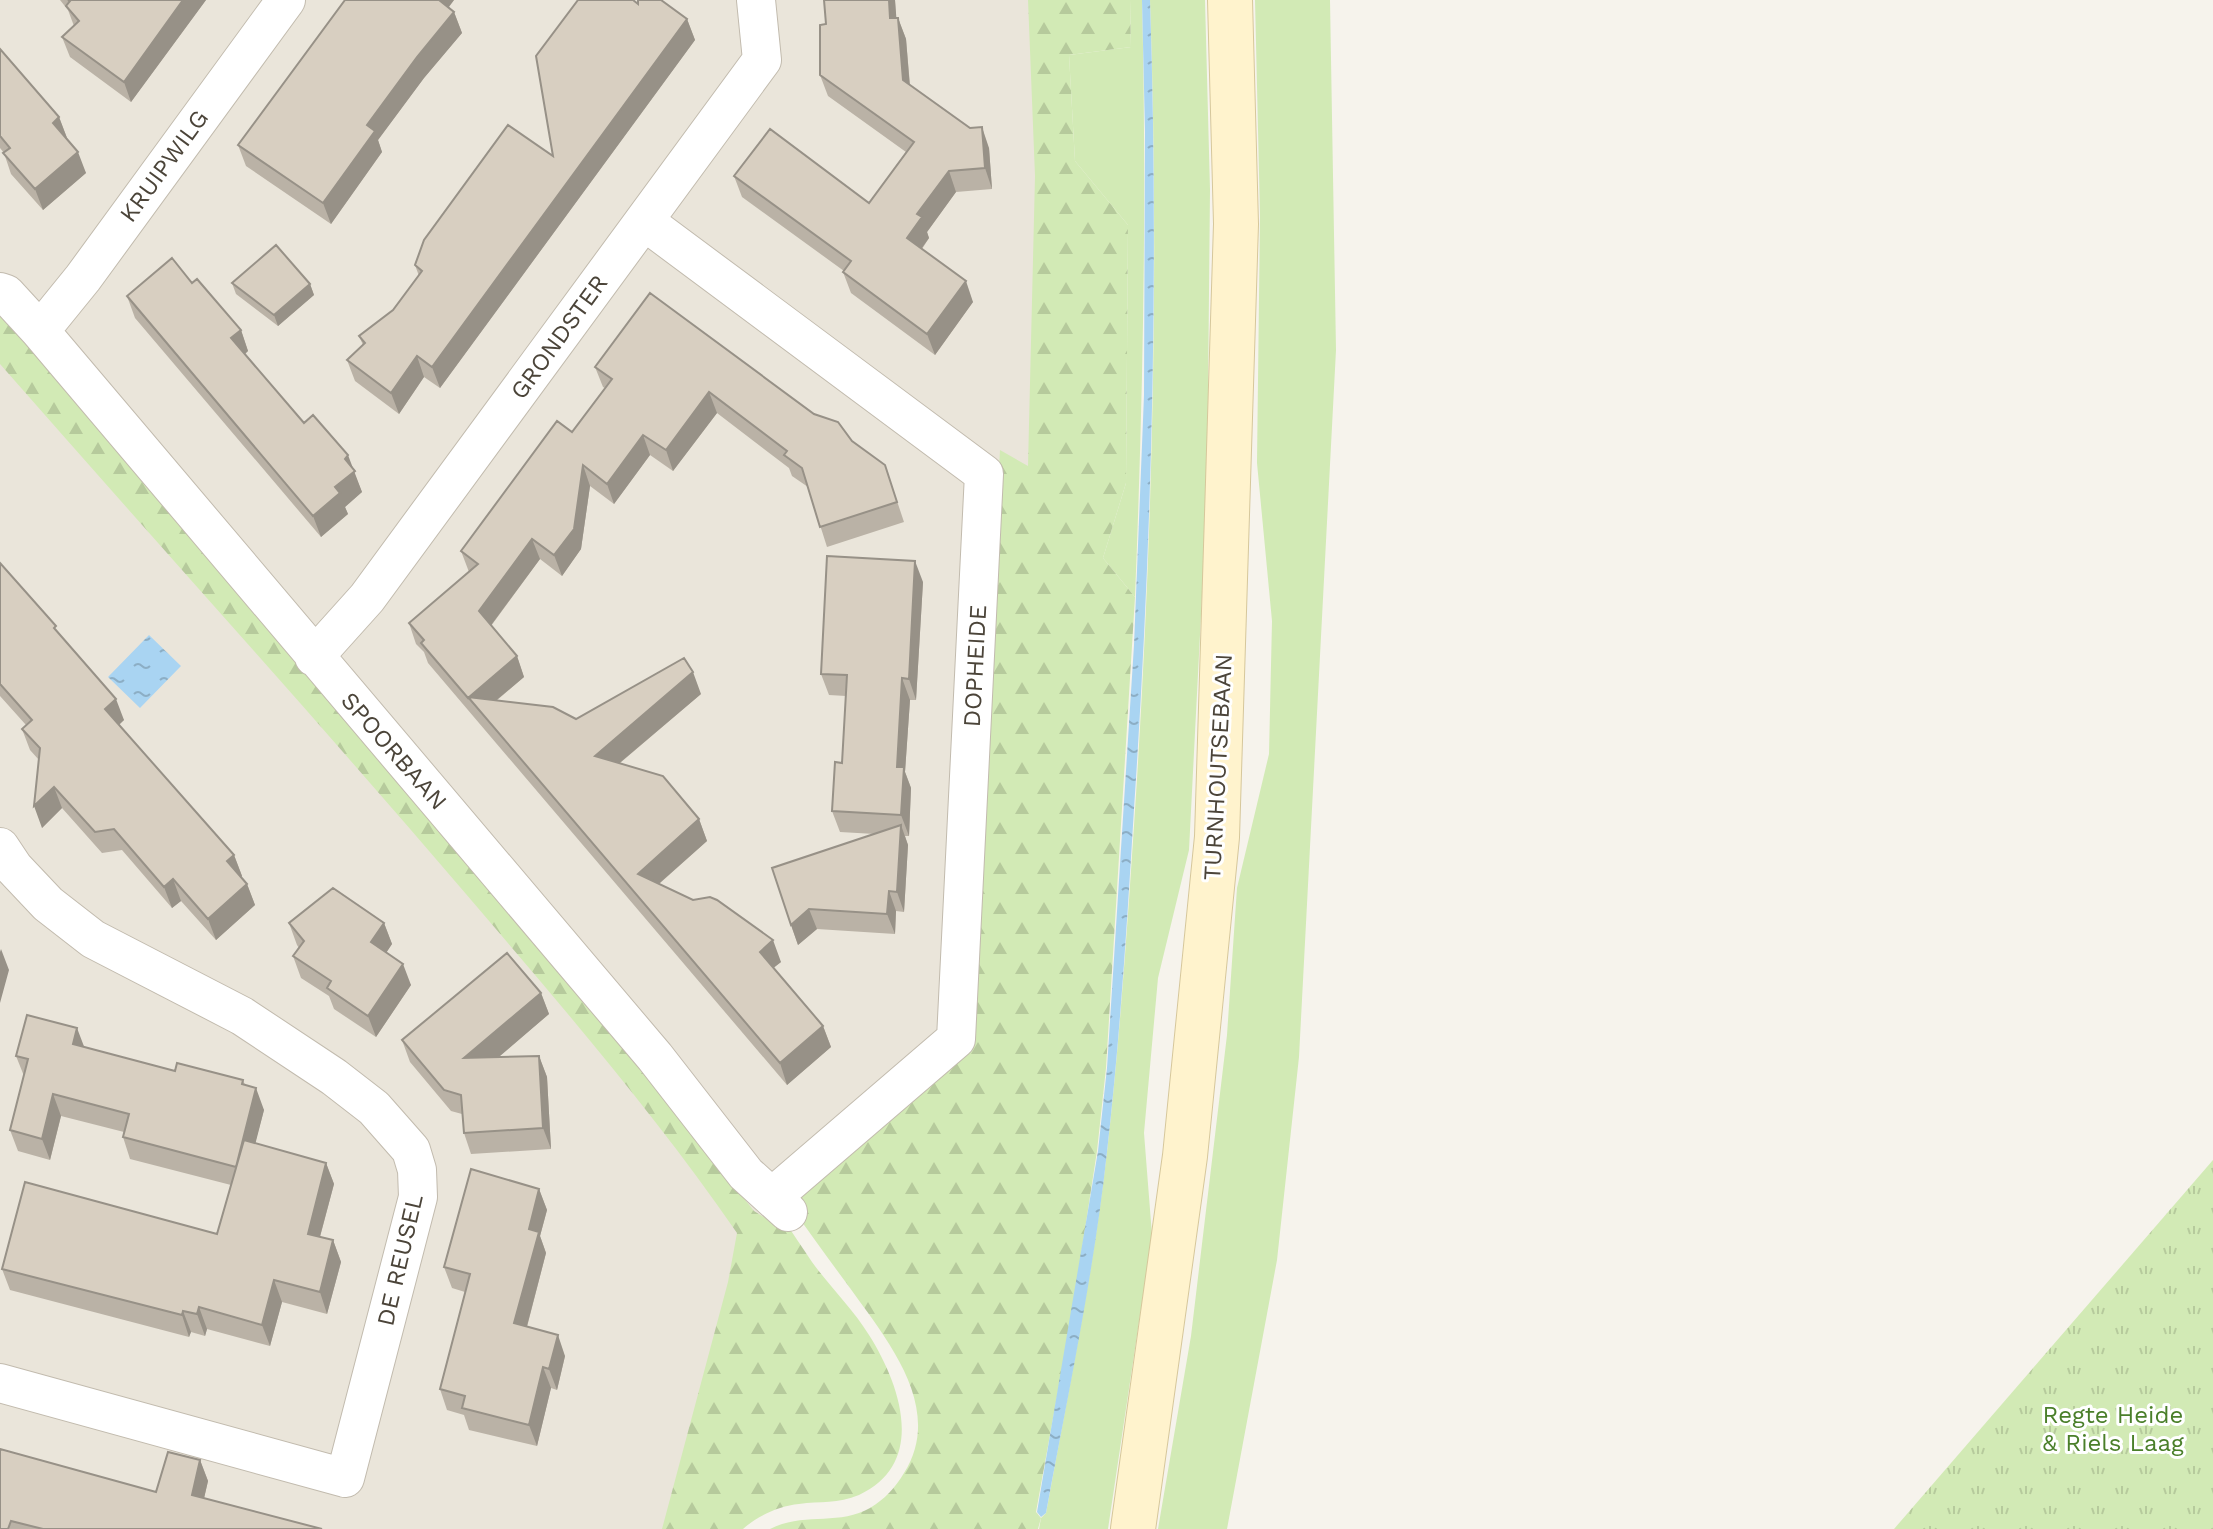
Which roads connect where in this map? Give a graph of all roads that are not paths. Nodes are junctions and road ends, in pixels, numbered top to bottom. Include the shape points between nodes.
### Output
1 (286, 0) edge
2 (756, 0) edge
3 (1230, 0) edge
4 (644, 221) junction
5 (0, 292) edge
6 (40, 331) junction
7 (314, 657) junction
8 (0, 847) edge
9 (780, 1204) joint
10 (0, 1383) edge
11 (1133, 1529) edge

1 - 6 street, KRUIPWILG
2 - 4 street, GRONDSTER via 762,60
3 - 11 main road, TURNHOUTSEBAAN via 1236,224 1217,837 1185,1156
4 - 7 street, GRONDSTER via 367,598
4 - 9 street, DOPHEIDE via 984,474 956,1039
5 - 6 street, SPOORBAAN
6 - 7 street, SPOORBAAN
7 - 9 street, SPOORBAAN via 655,1057 746,1174
8 - 10 street, DE REUSEL via 48,904 93,939 242,1016 374,1108 411,1150 418,1197 345,1478

